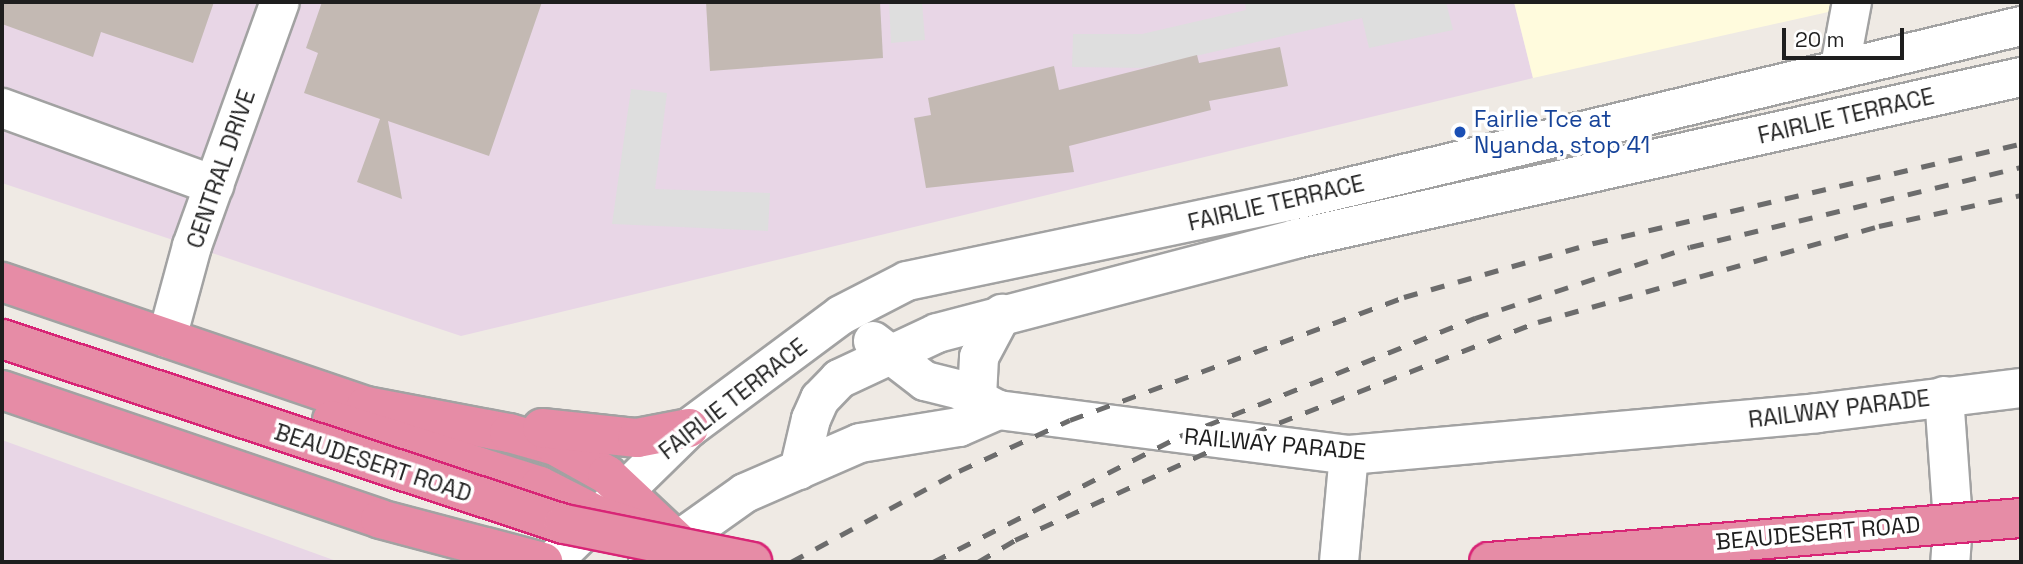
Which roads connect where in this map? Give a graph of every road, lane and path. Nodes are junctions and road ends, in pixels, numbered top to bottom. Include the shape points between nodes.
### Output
1 (280, 2) edge
2 (1852, 2) edge
3 (2021, 26) edge
4 (1840, 66) junction
5 (2007, 80) edge
6 (2, 108) edge
7 (214, 185) junction
8 (2, 282) edge
9 (1002, 313) junction
10 (841, 315) junction
11 (167, 338) junction
12 (2, 339) edge
13 (888, 354) junction
14 (2021, 388) edge
15 (2, 390) edge
16 (1944, 396) junction
17 (987, 404) junction
18 (689, 428) junction
19 (509, 433) junction
20 (1349, 455) junction
21 (799, 470) junction
22 (612, 503) junction
23 (2021, 518) edge
24 (662, 551) edge
25 (543, 562) edge
26 (552, 562) edge
27 (752, 562) edge
28 (1339, 562) edge
29 (1489, 562) edge
30 (1950, 562) edge

1 - 7 street, CENTRAL DRIVE
2 - 4 street
3 - 4 street, FAIRLIE TERRACE
4 - 5 street via 1885,86
4 - 10 street, FAIRLIE TERRACE via 1291,201 907,281
5 - 9 street, FAIRLIE TERRACE via 1295,239
6 - 7 street
7 - 11 street, CENTRAL DRIVE
8 - 11 highway
9 - 13 street, FAIRLIE TERRACE
9 - 17 street via 979,357
10 - 13 street
10 - 18 street, FAIRLIE TERRACE
11 - 19 highway via 366,407
11 - 22 highway via 176,364 186,370 411,447
12 - 27 highway, BEAUDESERT ROAD, bridge via 565,524
13 - 17 street via 925,381
13 - 21 street, FAIRLIE TERRACE via 839,379 820,399 802,443
14 - 16 street, RAILWAY PARADE
15 - 25 highway, BEAUDESERT ROAD via 380,519
16 - 20 street, RAILWAY PARADE via 1790,416
16 - 30 street via 1953,523
17 - 20 street, RAILWAY PARADE
17 - 21 street via 959,427 860,443
18 - 19 highway via 637,438 537,427
18 - 22 street, FAIRLIE TERRACE
19 - 22 highway via 578,457
20 - 28 street
21 - 24 street via 745,492
22 - 24 highway
22 - 26 street
23 - 29 highway, BEAUDESERT ROAD, bridge

